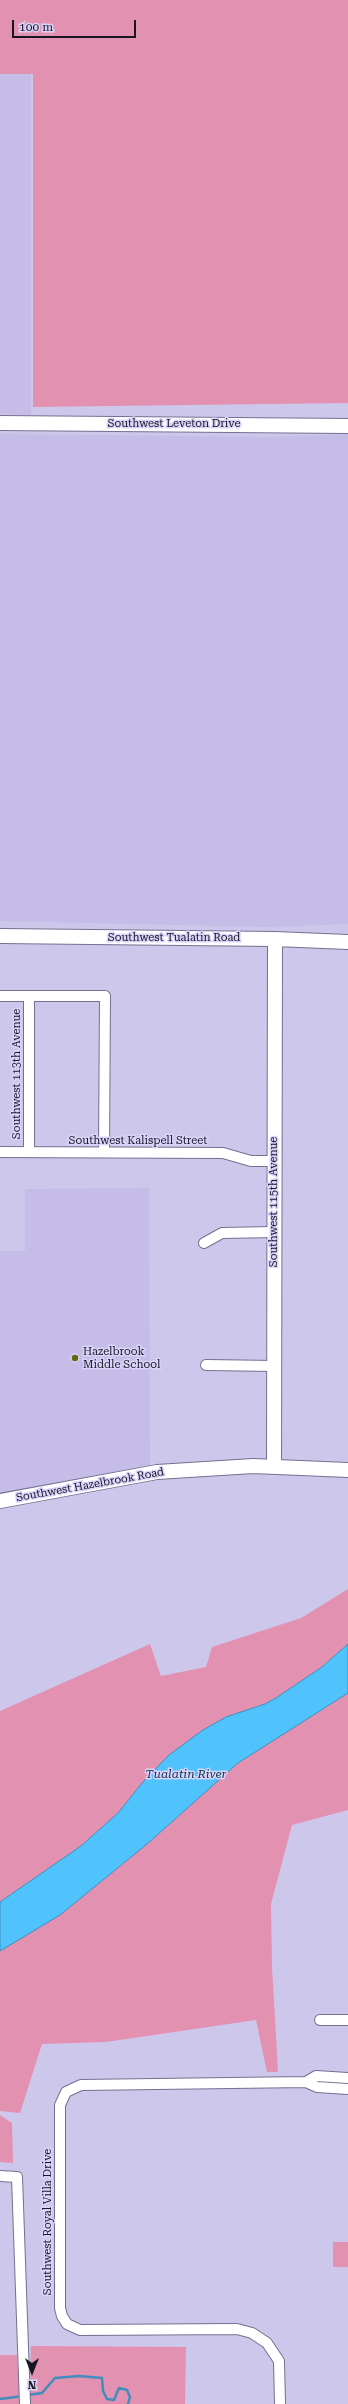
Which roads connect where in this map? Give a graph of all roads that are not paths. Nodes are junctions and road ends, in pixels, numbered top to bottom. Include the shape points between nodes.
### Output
1 (0, 423) edge
2 (348, 426) edge
3 (0, 936) edge
4 (275, 938) junction
5 (348, 942) edge
6 (0, 996) edge
7 (29, 996) junction
8 (0, 1152) edge
9 (29, 1152) junction
10 (104, 1152) junction
11 (274, 1161) junction
12 (274, 1232) junction
13 (204, 1242) dead end
14 (206, 1366) dead end
15 (275, 1366) junction
16 (274, 1466) junction
17 (348, 1470) edge
18 (0, 1500) edge
19 (320, 2020) dead end
20 (348, 2020) edge
21 (348, 2078) edge
22 (306, 2082) junction
23 (348, 2089) edge
24 (0, 2176) edge
25 (25, 2404) edge
26 (280, 2404) edge

1 - 2 street, Southwest Leveton Drive
3 - 4 street, Southwest Tualatin Road
4 - 5 street, Southwest Tualatin Road
4 - 11 street, Southwest 115th Avenue
6 - 7 street
7 - 9 street, Southwest 113th Avenue
7 - 10 street via 105,996
8 - 9 street, Southwest Kalispell Street
9 - 10 street, Southwest Kalispell Street
10 - 11 street, Southwest Kalispell Street via 222,1153 251,1161
11 - 12 street, Southwest 115th Avenue
12 - 13 street via 222,1233
12 - 15 street, Southwest 115th Avenue
14 - 15 street
15 - 16 street, Southwest 115th Avenue
16 - 17 street, Southwest Hazelbrook Road
16 - 18 street, Southwest Hazelbrook Road via 149,1473
19 - 20 street
21 - 22 street, Southwest Royal Villa Drive via 316,2076
22 - 23 street, Southwest Royal Villa Drive via 317,2087
22 - 26 street, Southwest Royal Villa Drive via 81,2085 66,2092 60,2105 60,2308 67,2324 80,2330 237,2330 252,2333 268,2343 279,2361
24 - 25 street via 17,2177

